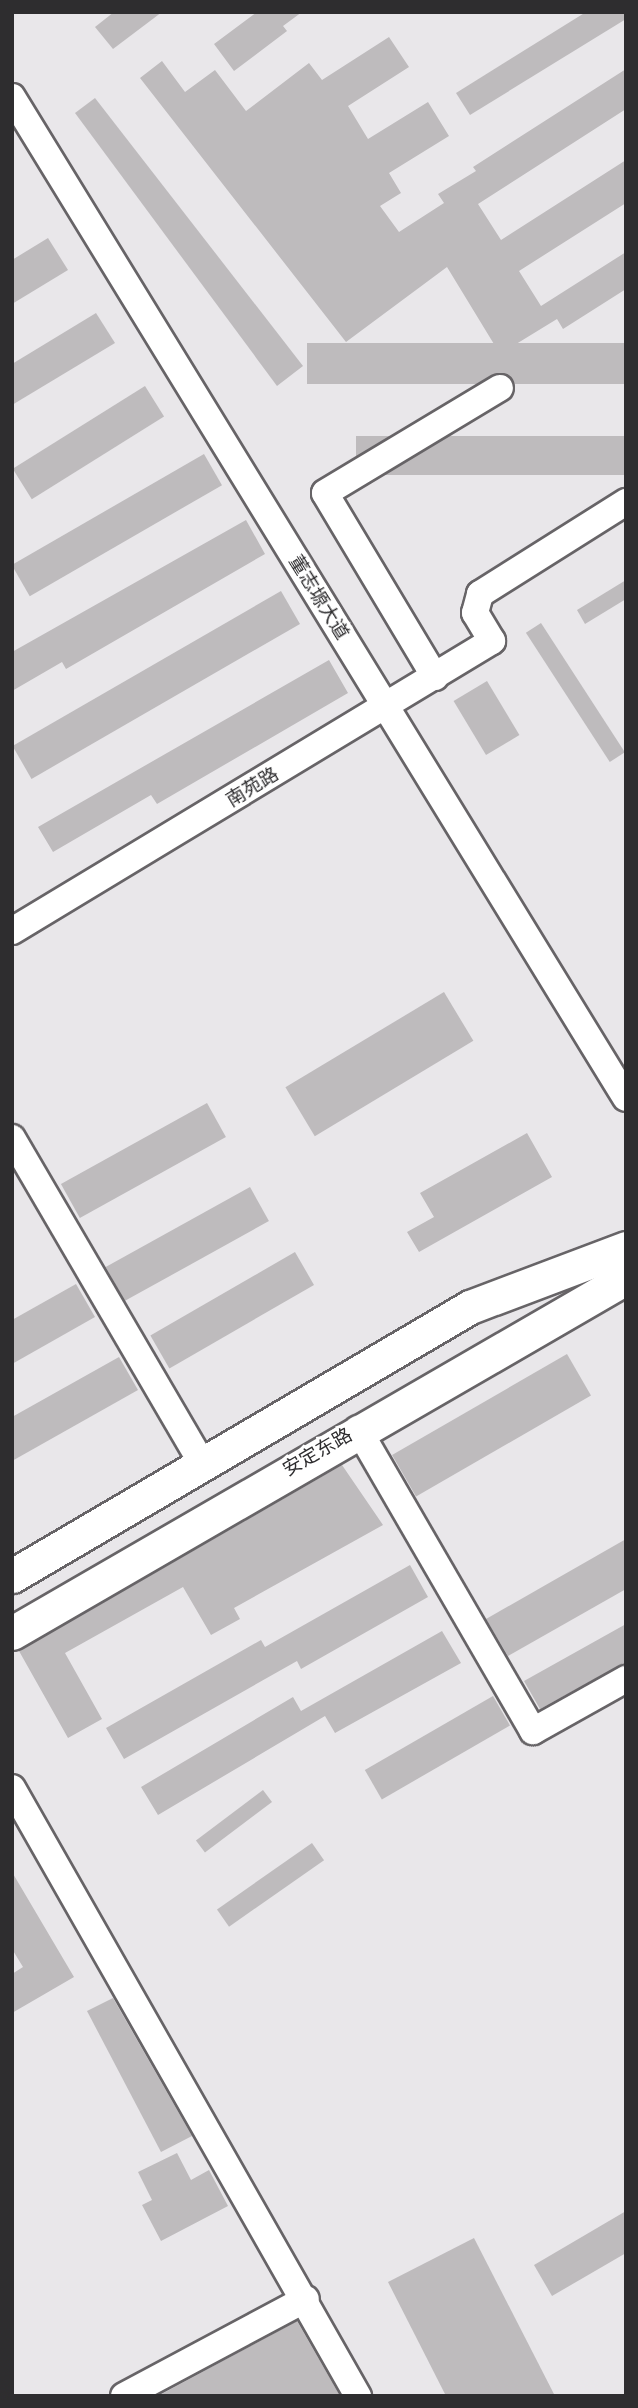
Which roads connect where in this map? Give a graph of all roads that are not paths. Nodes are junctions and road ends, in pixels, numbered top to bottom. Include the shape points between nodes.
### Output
1 (12, 97) edge
2 (12, 117) edge
3 (500, 388) dead end
4 (626, 502) edge
5 (433, 673) junction
6 (379, 707) junction
7 (12, 921) edge
8 (12, 931) edge
9 (626, 1098) edge
10 (626, 1117) edge
11 (12, 1138) edge
12 (626, 1248) edge
13 (626, 1278) edge
14 (358, 1429) junction
15 (202, 1463) junction
16 (12, 1576) edge
17 (12, 1633) edge
18 (626, 1679) edge
19 (12, 1788) edge
20 (306, 2299) junction
21 (124, 2396) edge
22 (358, 2396) edge

1 - 6 street, 董志塬大道
2 - 6 street, 董志塬大道
3 - 5 street via 325,493
4 - 5 street, 南苑路 via 480,594 475,613 490,637
5 - 6 street, 南苑路
6 - 7 street, 南苑路
6 - 8 street, 南苑路
6 - 9 street, 董志塬大道
6 - 10 street, 董志塬大道
11 - 15 street
12 - 15 main road via 470,1307
13 - 14 main road, 安定东路
14 - 17 main road, 安定东路
14 - 18 street via 533,1731
15 - 16 main road
19 - 20 street
20 - 21 street
20 - 22 street

